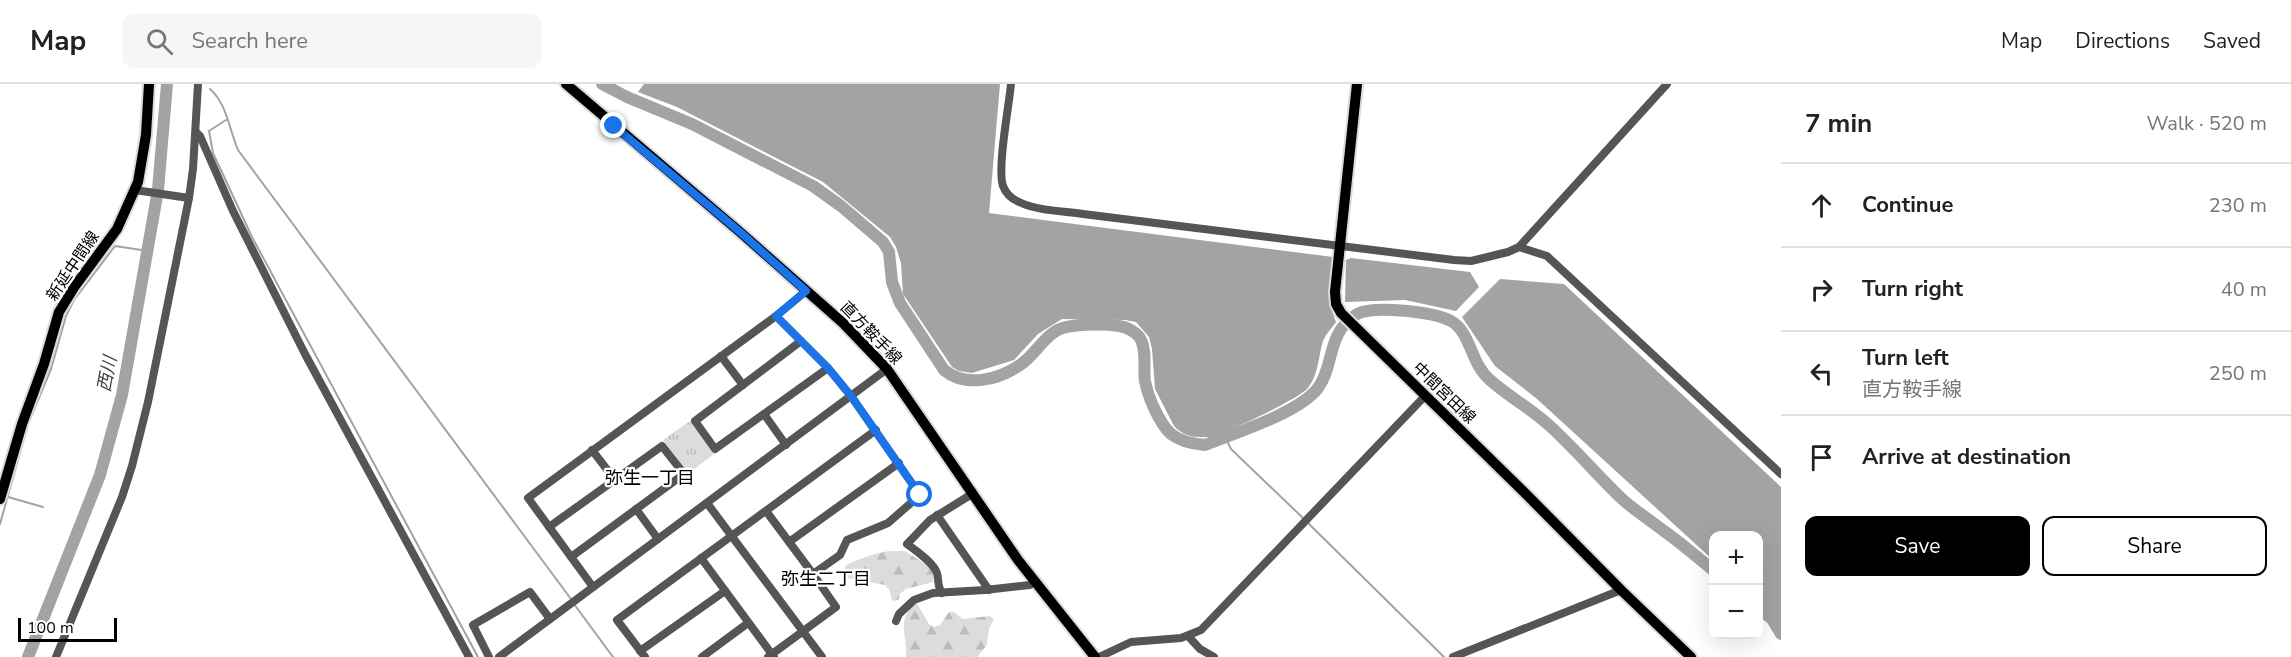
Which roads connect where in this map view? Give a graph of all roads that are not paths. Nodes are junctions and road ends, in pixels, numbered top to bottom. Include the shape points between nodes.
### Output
1 (149, 84) edge
2 (198, 84) edge
3 (566, 84) edge
4 (1011, 84) edge
5 (1357, 84) edge
6 (1667, 84) edge
7 (196, 132) junction
8 (139, 191) junction
9 (187, 198) junction
10 (1339, 246) junction
11 (1519, 247) junction
12 (806, 291) junction
13 (776, 316) junction
14 (801, 341) junction
15 (721, 356) junction
16 (828, 368) junction
17 (887, 369) junction
18 (743, 385) junction
19 (851, 396) junction
20 (1425, 396) junction
21 (764, 414) junction
22 (876, 430) junction
23 (786, 445) junction
24 (592, 450) junction
25 (899, 463) junction
26 (1781, 474) edge
27 (615, 480) junction
28 (972, 494) junction
29 (0, 499) edge
30 (707, 503) junction
31 (636, 509) junction
32 (766, 511) junction
33 (937, 515) junction
34 (549, 527) junction
35 (732, 536) junction
36 (658, 539) junction
37 (789, 542) junction
38 (571, 557) junction
39 (701, 558) junction
40 (813, 574) junction
41 (1034, 580) junction
42 (593, 587) junction
43 (988, 590) junction
44 (1621, 590) junction
45 (725, 591) junction
46 (942, 593) junction
47 (550, 619) junction
48 (896, 621) dead end
49 (748, 623) junction
50 (803, 631) junction
51 (1188, 636) junction
52 (643, 654) edge
53 (771, 656) edge
54 (56, 657) edge
55 (469, 657) edge
56 (489, 657) edge
57 (499, 657) edge
58 (702, 657) edge
59 (822, 657) edge
60 (1097, 657) edge
61 (1214, 657) edge
62 (1453, 657) edge
63 (1691, 657) edge

1 - 8 main road, 新延中間線
2 - 7 street
3 - 12 main road, 直方鞍手線
4 - 10 street via 1002,170 1007,194 1017,202
5 - 10 main road, 中間宮田線
6 - 11 street
7 - 9 street
7 - 55 street via 305,354
8 - 9 street
8 - 29 main road, 新延中間線 via 59,312
9 - 54 street via 145,419 132,466
10 - 11 street via 1470,261
10 - 20 main road, 中間宮田線 via 1335,292 1341,313
11 - 26 street via 1547,256
12 - 13 street
12 - 17 main road, 直方鞍手線
13 - 14 street
13 - 15 street
14 - 16 street
14 - 18 street
15 - 18 street
15 - 24 street
16 - 19 street
16 - 21 street
17 - 19 street
17 - 28 main road, 直方鞍手線
18 - 21 street via 695,421 716,449
19 - 22 street
19 - 23 street
20 - 44 main road, 中間宮田線
20 - 51 street via 1201,630
21 - 23 street
22 - 25 street
22 - 32 street
23 - 30 street
24 - 27 street
24 - 34 street via 528,498
25 - 37 street
25 - 40 street via 920,495 888,524 848,540 840,555
27 - 31 street via 662,446 684,474
27 - 34 street
28 - 33 street
28 - 41 main road, 直方鞍手線
30 - 35 street
30 - 36 street
31 - 36 street
31 - 38 street
32 - 35 street
32 - 37 street
33 - 43 street
33 - 46 street via 907,544 933,566
34 - 38 street
35 - 39 street
35 - 50 street
36 - 42 street
37 - 40 street
38 - 42 street
39 - 45 street
39 - 52 street via 617,620
40 - 50 street via 836,607
41 - 43 street via 1030,585
41 - 60 main road, 直方鞍手線
42 - 47 street
43 - 46 street
44 - 62 street
44 - 63 main road, 中間宮田線
45 - 49 street
45 - 52 street
46 - 48 street via 914,600
47 - 56 street via 530,592 473,625
47 - 57 street
49 - 53 street
49 - 58 street
50 - 53 street
50 - 59 street
51 - 60 street via 1131,642
51 - 61 street

